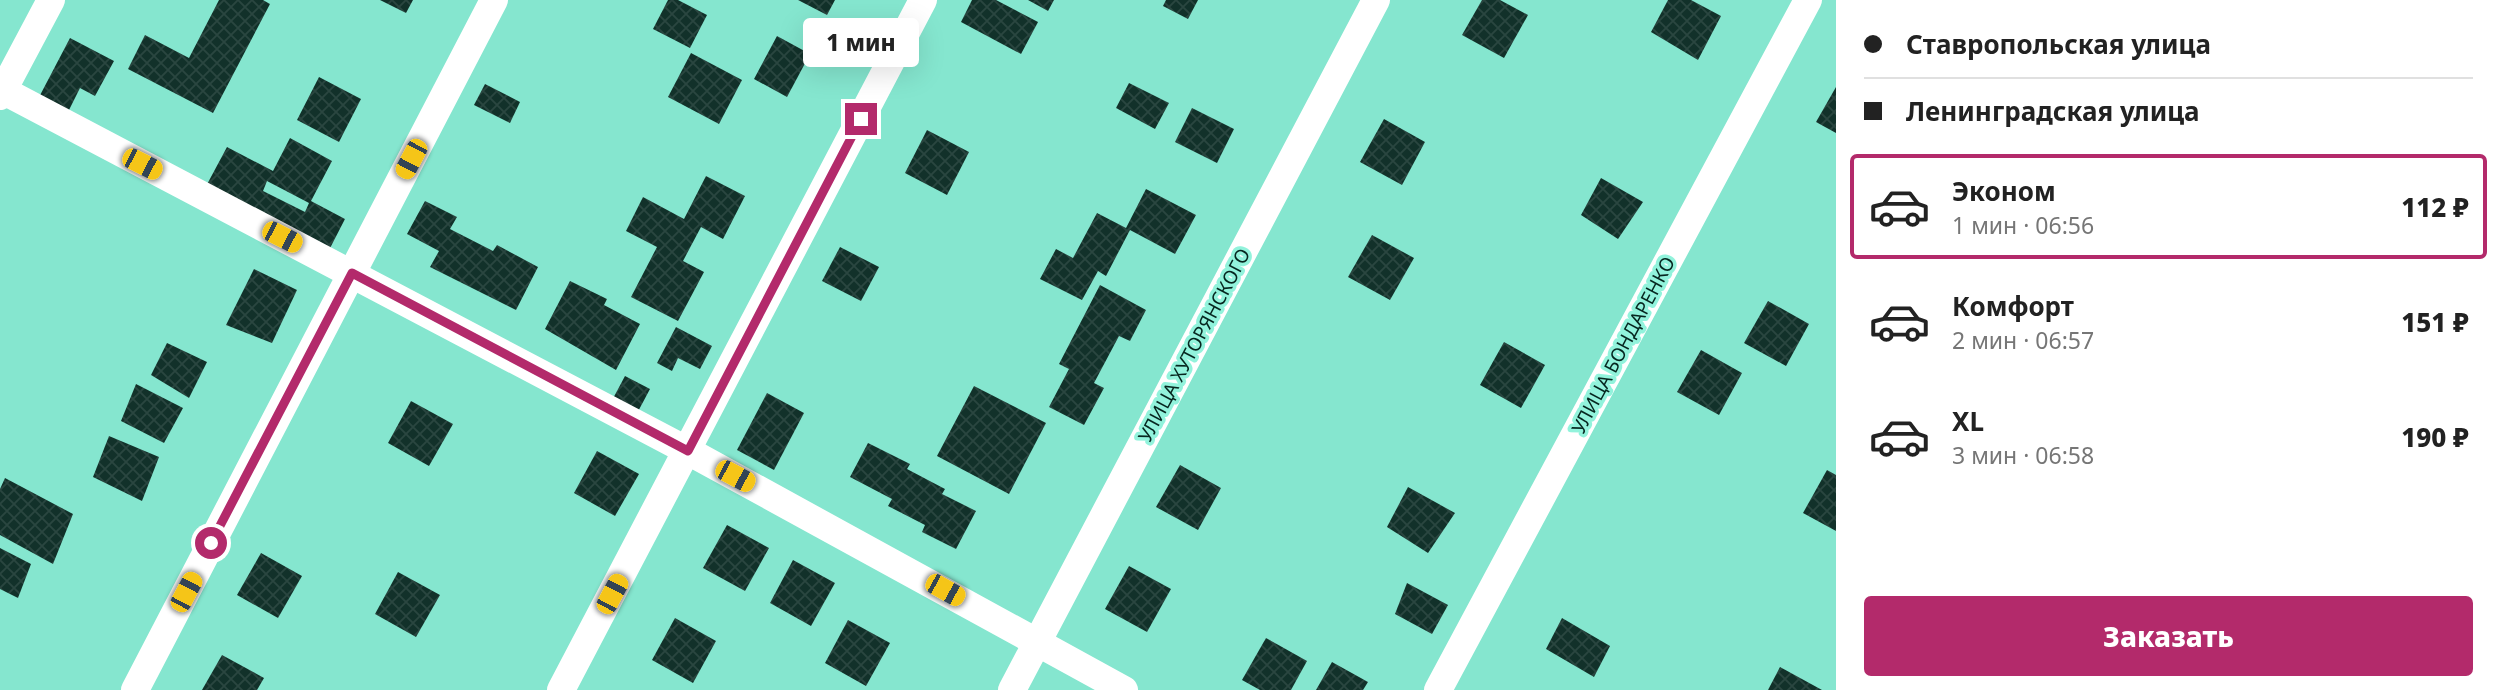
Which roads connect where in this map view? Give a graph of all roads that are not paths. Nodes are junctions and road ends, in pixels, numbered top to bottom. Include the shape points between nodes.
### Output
1 (51, 0) edge
2 (494, 0) edge
3 (923, 0) edge
4 (1376, 0) edge
5 (1808, 0) edge
6 (1, 92) edge
7 (352, 273) junction
8 (688, 451) junction
9 (1039, 641) junction
10 (135, 690) edge
11 (561, 690) edge
12 (1012, 690) edge
13 (1124, 690) edge
14 (1438, 690) edge

1 - 6 street
2 - 7 street
3 - 8 street
4 - 9 street, УЛИЦА ХУТОРЯНСКОГО
5 - 14 street, УЛИЦА БОНДАРЕНКО
6 - 7 street
7 - 8 street
7 - 10 street
8 - 9 street
8 - 11 street
9 - 12 street, УЛИЦА ХУТОРЯНСКОГО
9 - 13 street

